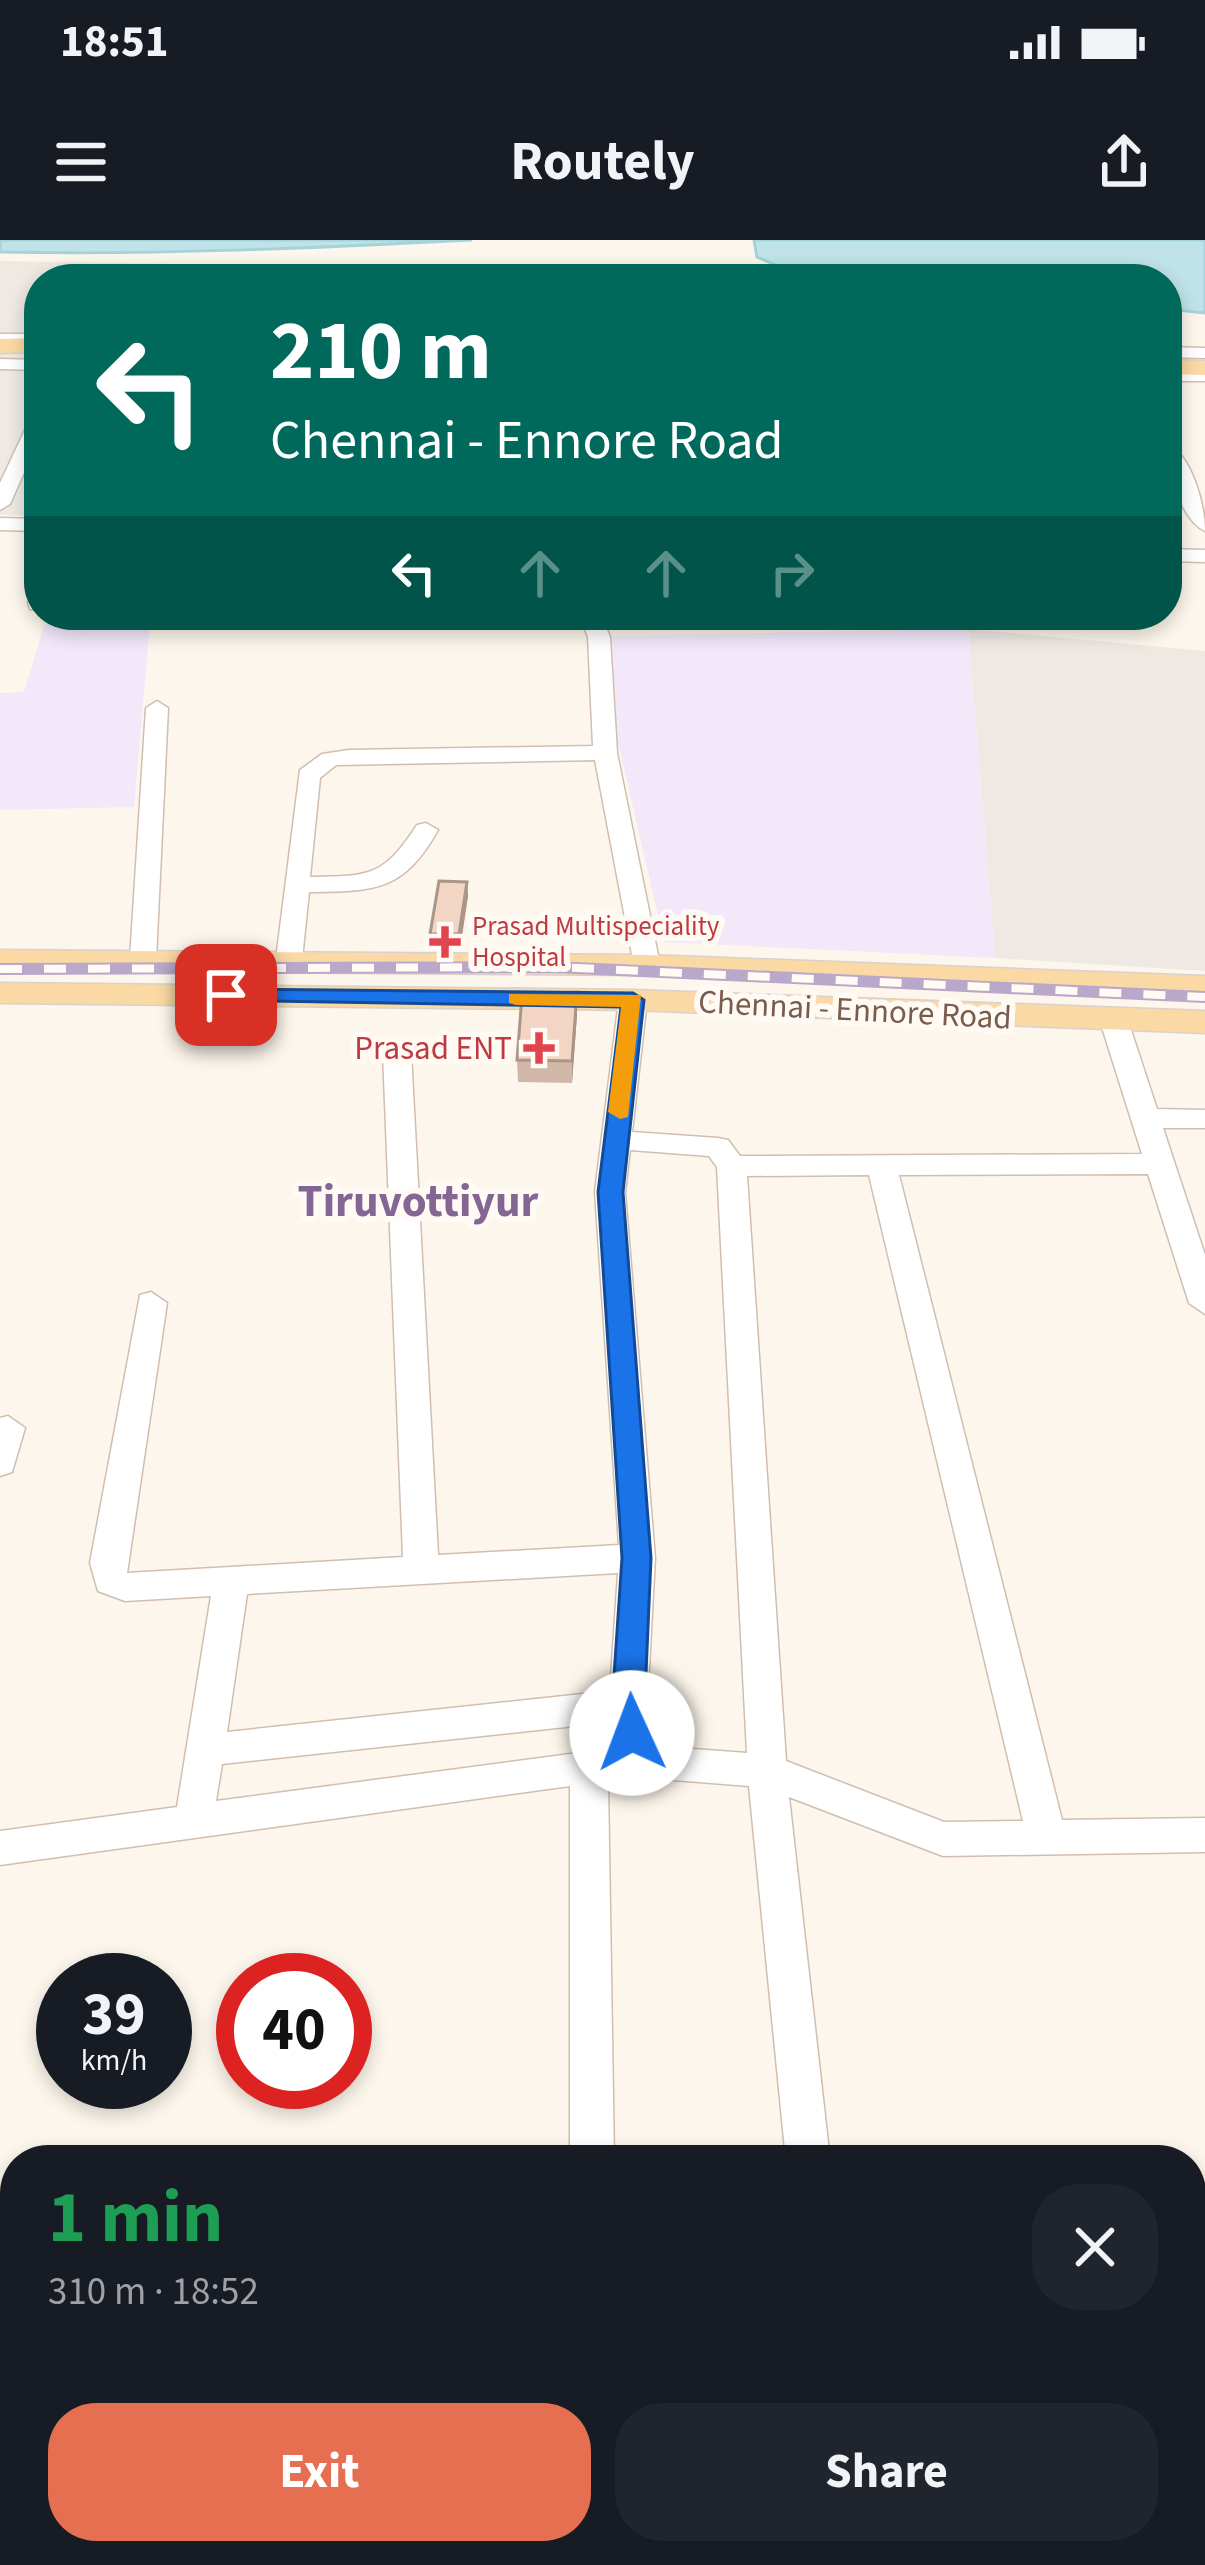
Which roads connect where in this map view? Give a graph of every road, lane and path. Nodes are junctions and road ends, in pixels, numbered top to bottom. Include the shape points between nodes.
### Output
1 (24, 464) edge
2 (1182, 479) edge
3 (3, 516) edge
4 (1205, 525) edge
5 (0, 548) edge
6 (596, 630) edge
7 (157, 708) dead end
8 (605, 753) junction
9 (426, 830) dead end
10 (296, 885) junction
11 (289, 958) junction
12 (143, 959) junction
13 (0, 960) edge
14 (647, 965) junction
15 (1205, 986) edge
16 (0, 993) edge
17 (633, 1000) junction
18 (1114, 1021) junction
19 (1205, 1022) edge
20 (397, 1053) dead end
21 (1144, 1118) junction
22 (1205, 1119) edge
23 (616, 1141) junction
24 (1160, 1164) junction
25 (732, 1166) junction
26 (882, 1166) junction
27 (1196, 1242) edge
28 (151, 1303) dead end
29 (1205, 1304) edge
30 (8, 1428) dead end
31 (0, 1463) edge
32 (637, 1558) junction
33 (421, 1572) junction
34 (231, 1584) junction
35 (628, 1705) junction
36 (205, 1750) junction
37 (637, 1761) junction
38 (589, 1768) junction
39 (767, 1771) junction
40 (194, 1820) junction
41 (1205, 1835) edge
42 (1048, 1841) junction
43 (0, 1848) edge
44 (592, 2145) edge
45 (806, 2145) edge

1 - 3 street
2 - 4 street
3 - 5 street
6 - 8 street
7 - 12 street
8 - 10 street via 330,759 308,775
8 - 14 street
9 - 10 street via 392,878
10 - 11 street
11 - 12 main road, Chennai - Ennore Road
11 - 14 main road, Chennai - Ennore Road
12 - 13 main road, Chennai - Ennore Road
14 - 15 main road, Chennai - Ennore Road
16 - 17 main road, Chennai - Ennore Road
17 - 18 main road, Chennai - Ennore Road
17 - 23 street
18 - 19 main road, Chennai - Ennore Road
18 - 21 street
20 - 33 street
21 - 22 street
21 - 24 street
23 - 25 street via 718,1147
23 - 32 street via 610,1192
24 - 26 street
24 - 27 street
25 - 26 street
25 - 39 street
26 - 42 street
27 - 29 street
28 - 34 street via 111,1581
30 - 31 street
32 - 33 street
32 - 35 street
33 - 34 street
34 - 36 street
35 - 36 street
35 - 37 street
36 - 40 street
37 - 38 street
37 - 39 street
38 - 40 street
38 - 44 street
39 - 42 street via 944,1839
39 - 45 street
40 - 43 street
41 - 42 street

